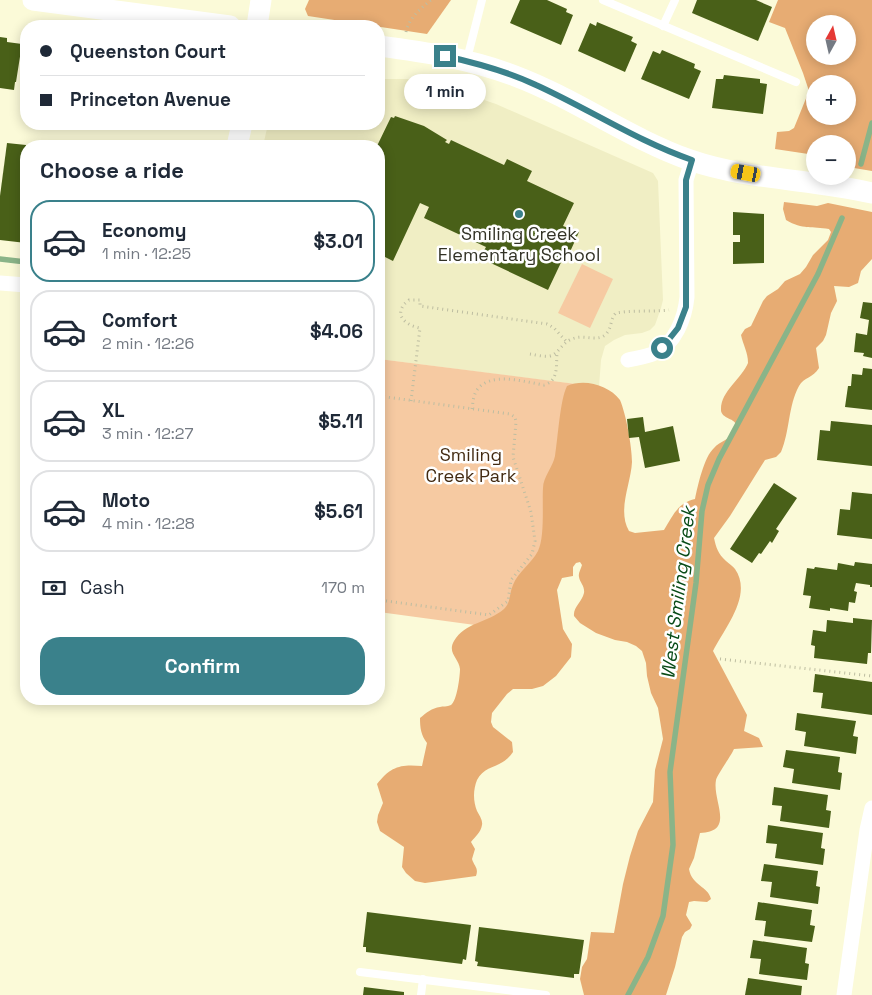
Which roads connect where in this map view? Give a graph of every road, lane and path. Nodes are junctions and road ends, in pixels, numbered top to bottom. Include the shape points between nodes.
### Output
1 (33, 0) edge
2 (260, 0) edge
3 (431, 0) edge
4 (482, 0) edge
5 (603, 0) edge
6 (675, 0) edge
7 (185, 20) edge
8 (258, 20) edge
9 (664, 26) junction
10 (406, 34) dead end
11 (385, 47) edge
12 (466, 61) junction
13 (796, 82) dead end
14 (692, 160) junction
15 (872, 193) edge
16 (0, 283) edge
17 (20, 285) edge
18 (674, 310) dead end
19 (566, 341) junction
20 (557, 352) junction
21 (530, 354) dead end
22 (628, 360) dead end
23 (385, 397) edge
24 (411, 401) junction
25 (472, 409) junction
26 (385, 601) edge
27 (720, 659) dead end
28 (872, 676) edge
29 (872, 808) edge
30 (360, 972) dead end
31 (422, 980) junction
32 (511, 993) edge
33 (421, 995) edge
34 (546, 995) edge
35 (844, 995) edge

1 - 7 street
2 - 8 street
3 - 10 path via 412,17
4 - 12 lane
5 - 9 lane
6 - 9 lane
9 - 13 lane
11 - 12 street
12 - 14 street via 535,84 633,136
14 - 15 street via 731,171
14 - 22 street via 686,180 685,314 662,348 650,355
16 - 17 street
18 - 19 path via 616,313 605,336
19 - 20 path
19 - 24 path via 547,324 420,306 420,300 409,300 401,314 409,325 420,328
20 - 21 path via 550,356
20 - 25 path via 555,375 550,383 488,381 476,391
23 - 24 path
24 - 25 path
25 - 26 path via 510,414 516,419 513,457 531,512 534,550 511,580 508,601 488,615
27 - 28 path
29 - 35 street
30 - 31 lane
31 - 32 lane
31 - 33 lane
32 - 34 lane

